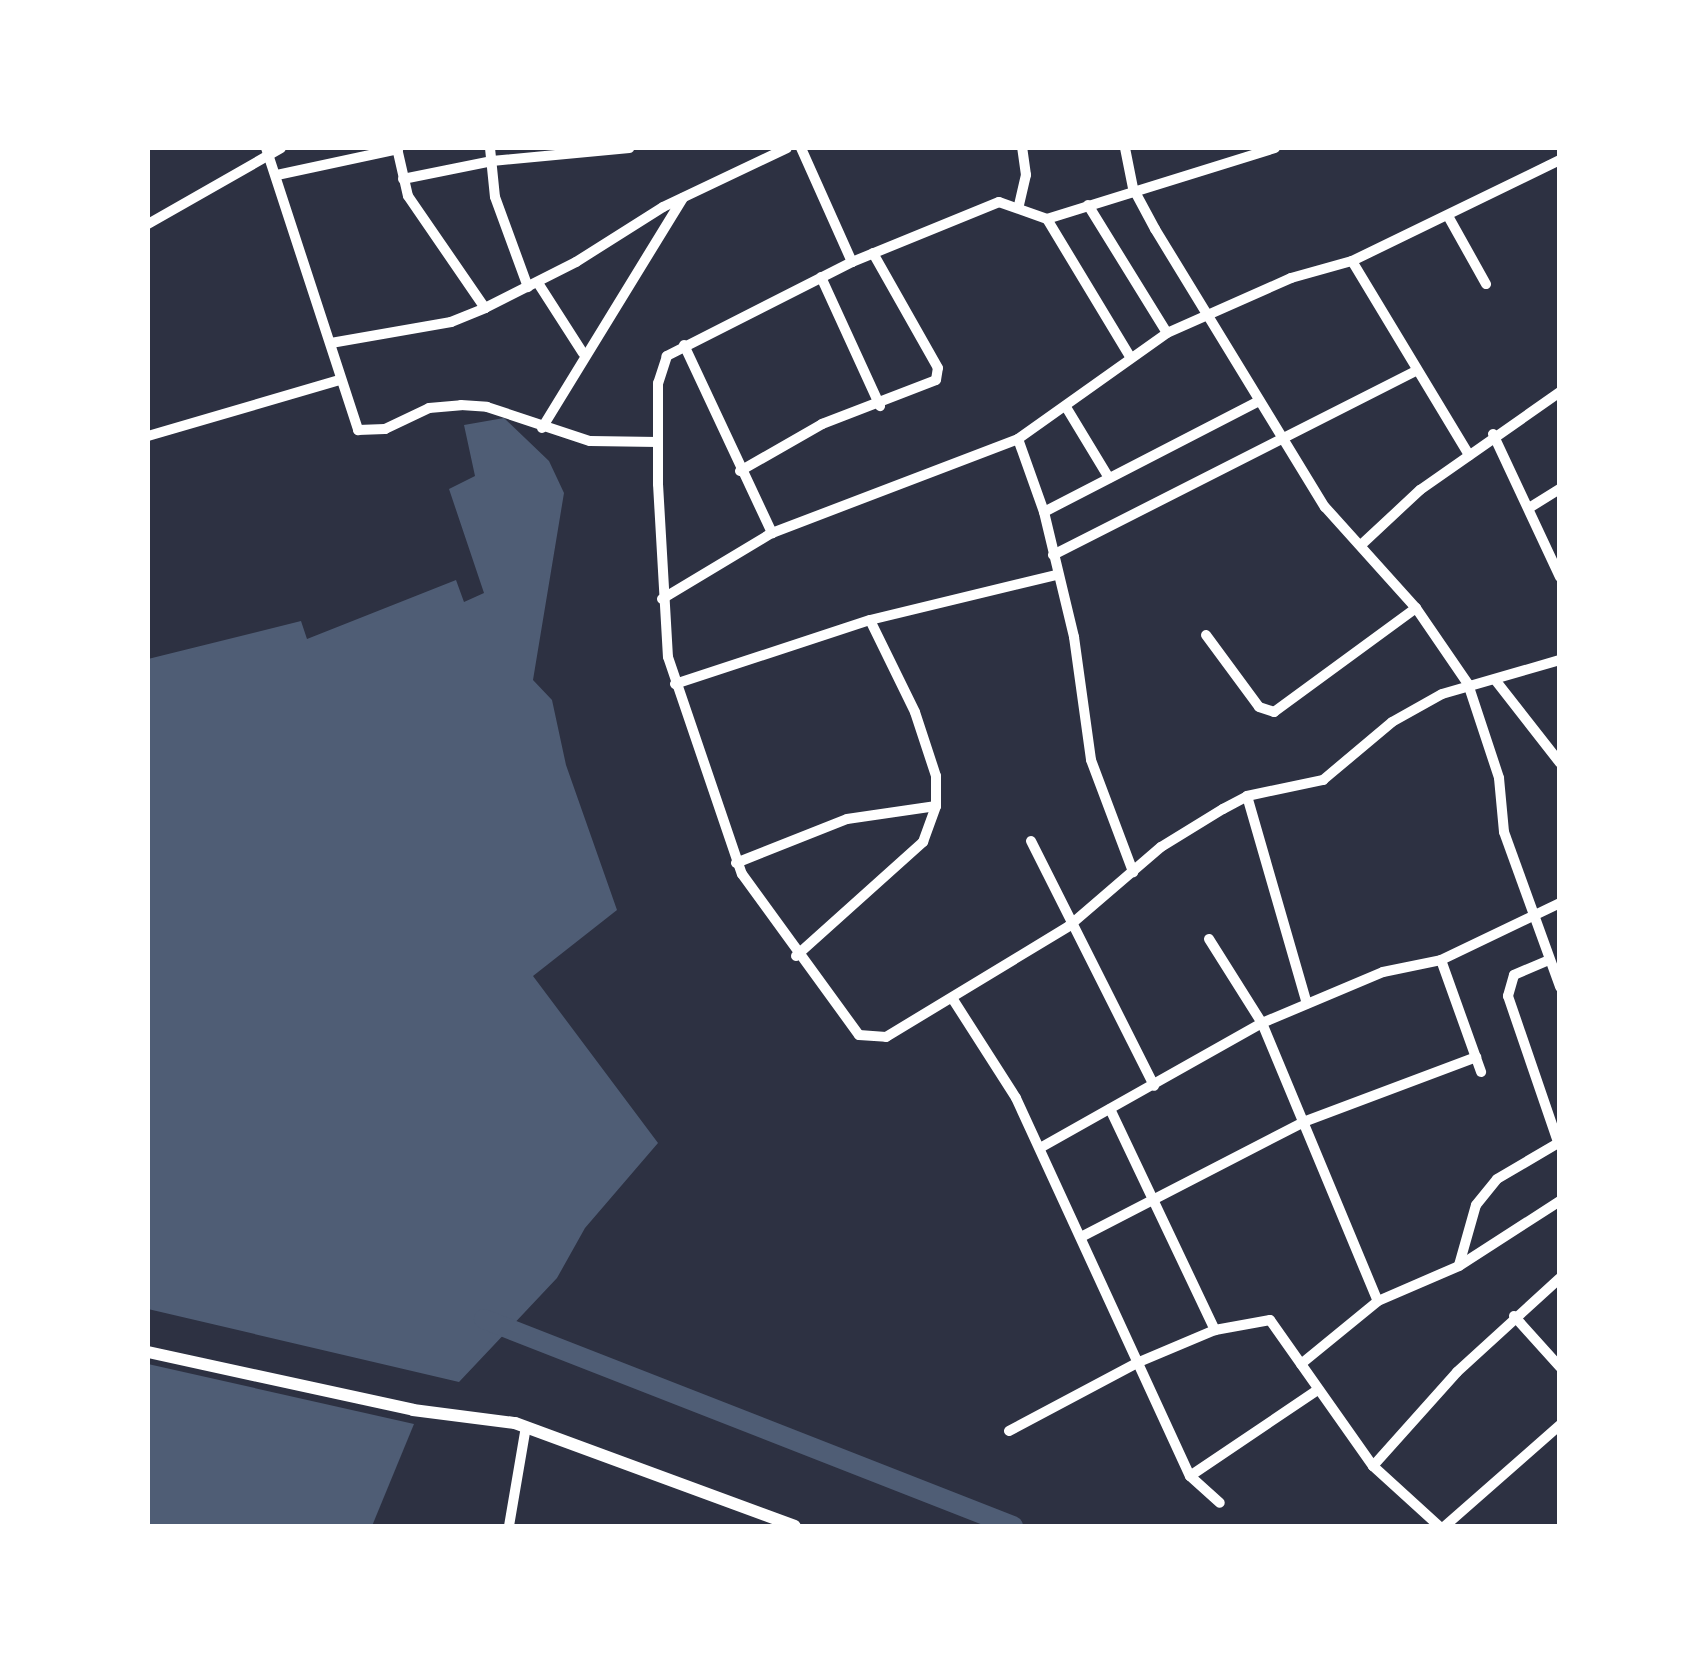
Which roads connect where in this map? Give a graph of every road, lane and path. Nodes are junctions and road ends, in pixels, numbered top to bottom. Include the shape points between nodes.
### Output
1 (281, 148) edge
2 (398, 148) edge
3 (490, 148) edge
4 (629, 148) edge
5 (787, 148) edge
6 (801, 148) edge
7 (1022, 148) edge
8 (1125, 148) edge
9 (1273, 148) edge
10 (268, 153) edge
11 (492, 161) junction
12 (1558, 164) edge
13 (277, 174) junction
14 (403, 180) junction
15 (1133, 188) junction
16 (683, 197) junction
17 (1088, 204) junction
18 (1019, 206) junction
19 (1448, 216) junction
20 (1047, 219) junction
21 (148, 224) edge
22 (872, 253) junction
23 (1352, 261) junction
24 (852, 262) junction
25 (821, 277) junction
26 (1486, 284) dead end
27 (533, 285) junction
28 (486, 308) junction
29 (1206, 316) junction
30 (1167, 333) junction
31 (331, 343) junction
32 (684, 345) junction
33 (583, 353) junction
34 (1129, 354) junction
35 (1416, 371) junction
36 (339, 380) junction
37 (1560, 392) edge
38 (1259, 401) junction
39 (880, 406) junction
40 (1066, 407) junction
41 (542, 428) junction
42 (1493, 434) junction
43 (148, 436) edge
44 (1018, 439) junction
45 (658, 442) junction
46 (1286, 442) junction
47 (1469, 455) junction
48 (740, 470) junction
49 (1109, 478) junction
50 (1560, 489) edge
51 (1529, 508) junction
52 (1044, 512) junction
53 (772, 532) junction
54 (1361, 544) junction
55 (1053, 555) junction
56 (1056, 575) junction
57 (1560, 577) edge
58 (662, 599) junction
59 (1416, 608) junction
60 (870, 620) junction
61 (1206, 634) dead end
62 (1560, 660) edge
63 (1496, 682) junction
64 (676, 684) junction
65 (1468, 684) junction
66 (1560, 763) edge
67 (1247, 796) junction
68 (936, 806) junction
69 (1031, 841) dead end
70 (736, 863) junction
71 (1133, 872) junction
72 (1560, 902) edge
73 (1536, 918) junction
74 (1070, 926) junction
75 (1209, 939) dead end
76 (796, 956) junction
77 (1440, 960) junction
78 (1549, 960) junction
79 (1560, 987) edge
80 (954, 1001) junction
81 (1307, 1004) junction
82 (1262, 1023) junction
83 (1476, 1057) junction
84 (1481, 1072) dead end
85 (1154, 1086) junction
86 (1110, 1110) junction
87 (1306, 1121) junction
88 (1559, 1142) edge
89 (1040, 1148) junction
90 (1156, 1196) junction
91 (1560, 1201) edge
92 (1081, 1237) junction
93 (1459, 1266) junction
94 (1560, 1278) edge
95 (1378, 1301) junction
96 (1514, 1316) junction
97 (1214, 1330) junction
98 (148, 1352) edge
99 (1138, 1362) junction
100 (1301, 1364) junction
101 (1560, 1367) edge
102 (1316, 1391) junction
103 (1560, 1425) edge
104 (526, 1427) junction
105 (1009, 1432) dead end
106 (1373, 1466) junction
107 (1190, 1476) junction
108 (1220, 1502) dead end
109 (509, 1526) edge
110 (795, 1526) edge
111 (1442, 1526) edge

1 - 10 street
2 - 13 street
2 - 14 street
3 - 11 street
4 - 11 street
5 - 16 street
6 - 24 street
7 - 18 street via 1026,175
8 - 15 street
9 - 15 street
10 - 13 street
10 - 21 street
11 - 14 street
11 - 27 street via 494,197
12 - 19 street
13 - 31 street
14 - 28 street via 426,229
15 - 17 street
15 - 29 street
16 - 27 street
16 - 33 street
17 - 20 street
17 - 30 street
18 - 20 street
18 - 22 street via 999,202
19 - 23 street
19 - 26 street
20 - 34 street
22 - 24 street
22 - 39 street via 940,374
23 - 29 street via 1291,278
23 - 35 street
24 - 25 street
25 - 32 street
25 - 39 street
27 - 28 street
27 - 33 street
28 - 31 street via 452,322
29 - 30 street
29 - 38 street
30 - 34 street
31 - 36 street
32 - 45 street via 660,368
32 - 48 street
33 - 41 street
34 - 40 street
35 - 46 street
35 - 47 street
36 - 41 street via 350,422 368,433 428,408 461,406 487,407
36 - 43 street
37 - 42 street
38 - 46 street
38 - 49 street
39 - 48 street via 822,424
40 - 44 street
40 - 49 street
41 - 45 street via 590,441
42 - 47 street
42 - 51 street
44 - 52 street
44 - 53 street
45 - 58 street
46 - 54 street via 1326,507
46 - 55 street
47 - 54 street
48 - 53 street
49 - 52 street
50 - 51 street
51 - 57 street
52 - 55 street
53 - 58 street
54 - 59 street
55 - 56 street
56 - 60 street
56 - 71 street via 1074,636 1090,760
58 - 64 street
59 - 61 street via 1274,712 1259,707
59 - 65 street
60 - 64 street
60 - 68 street via 916,712 936,776
62 - 63 street
63 - 65 street
63 - 66 street
64 - 70 street
65 - 67 street via 1392,722 1322,780
65 - 73 street via 1492,751 1504,832
67 - 71 street
67 - 81 street
68 - 70 street via 847,819
68 - 76 street via 923,842
69 - 74 street
70 - 76 street
71 - 74 street
72 - 73 street
73 - 77 street
73 - 78 street
74 - 80 street
74 - 85 street
75 - 82 street
76 - 80 street via 860,1034 872,1039 910,1028
77 - 81 street via 1382,972
77 - 83 street
78 - 79 street
78 - 88 street via 1514,974 1508,996
80 - 89 street
81 - 82 street
82 - 85 street
82 - 87 street
83 - 84 street
83 - 87 street
85 - 86 street
86 - 89 street
86 - 90 street
87 - 90 street
87 - 95 street
88 - 93 street via 1497,1179 1476,1206
89 - 92 street
90 - 92 street
90 - 97 street
91 - 93 street
92 - 99 street
93 - 95 street
94 - 96 street
95 - 100 street
96 - 101 street
96 - 106 street
97 - 99 street
97 - 100 street via 1270,1320
98 - 104 street via 412,1410
99 - 105 street
99 - 107 street
100 - 102 street
102 - 106 street
102 - 107 street
103 - 111 street
104 - 109 street
104 - 110 street
106 - 111 street
107 - 108 street

